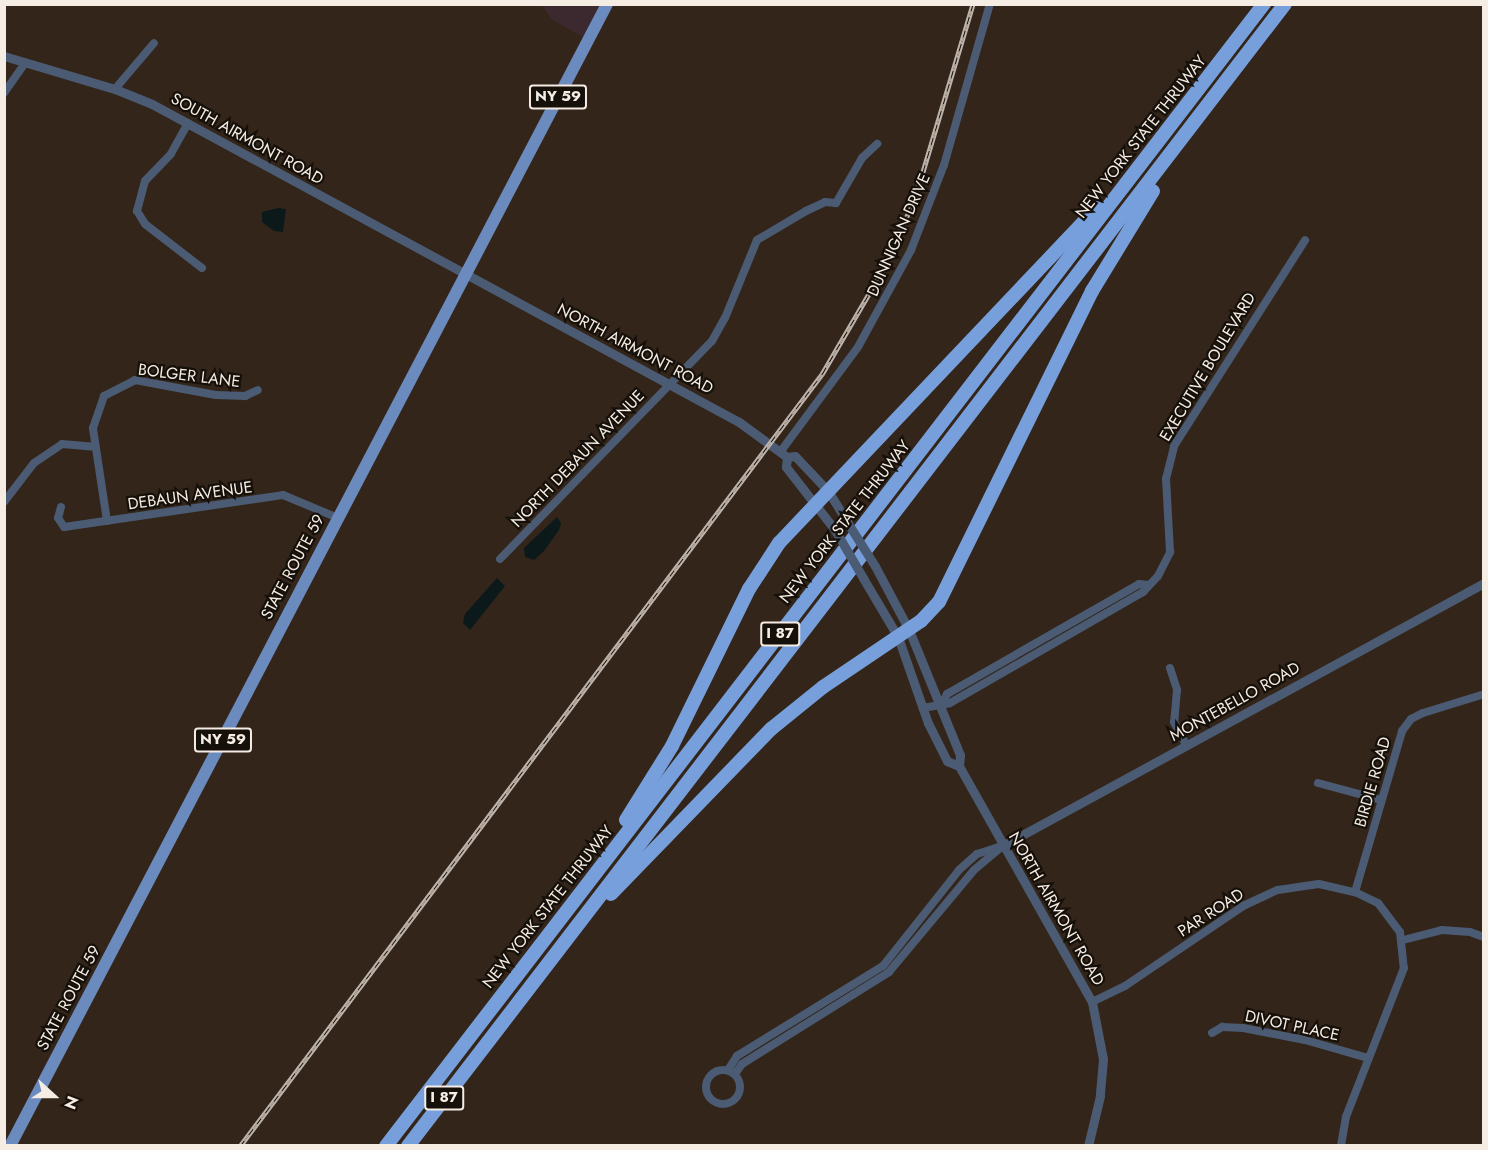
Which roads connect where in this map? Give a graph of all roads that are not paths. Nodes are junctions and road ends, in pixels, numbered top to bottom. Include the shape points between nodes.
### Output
1 (607, 4) edge
2 (990, 4) edge
3 (1264, 4) edge
4 (1285, 4) edge
5 (154, 43) dead end
6 (1248, 53) junction
7 (4, 56) edge
8 (25, 63) junction
9 (115, 89) junction
10 (4, 93) edge
11 (1173, 122) junction
12 (188, 123) junction
13 (877, 144) dead end
14 (1305, 240) dead end
15 (202, 268) dead end
16 (464, 273) junction
17 (669, 385) junction
18 (258, 390) dead end
19 (94, 447) junction
20 (784, 454) junction
21 (828, 491) junction
22 (4, 502) edge
23 (815, 503) junction
24 (61, 507) dead end
25 (338, 518) junction
26 (107, 521) junction
27 (500, 560) dead end
28 (1484, 583) edge
29 (904, 634) junction
30 (1170, 668) dead end
31 (1481, 695) dead end
32 (940, 703) junction
33 (923, 708) junction
34 (1187, 746) junction
35 (959, 766) junction
36 (1317, 783) dead end
37 (1381, 800) junction
38 (1002, 846) junction
39 (1355, 892) junction
40 (928, 917) junction
41 (1484, 938) edge
42 (1403, 940) junction
43 (884, 965) junction
44 (890, 972) junction
45 (516, 976) junction
46 (530, 987) junction
47 (1092, 1002) junction
48 (793, 1028) junction
49 (1212, 1032) dead end
50 (1368, 1058) junction
51 (731, 1072) junction
52 (4, 1144) edge
53 (10, 1146) edge
54 (386, 1146) edge
55 (408, 1146) edge
56 (1088, 1146) edge
57 (1341, 1146) edge

1 - 16 main road, STATE ROUTE 59 / NY 59
2 - 20 street, DUNNIGAN DRIVE via 944,165 911,250 858,347
3 - 11 highway, NEW YORK STATE THRUWAY / I 87
4 - 6 highway, NEW YORK STATE THRUWAY / I 87
5 - 9 street
6 - 29 highway via 1116,247 945,592 931,612
6 - 46 highway, NEW YORK STATE THRUWAY / I 87
7 - 8 street, SOUTH AIRMONT ROAD
8 - 9 street, SOUTH AIRMONT ROAD
8 - 10 street
9 - 12 street, SOUTH AIRMONT ROAD
11 - 21 highway via 1086,220
11 - 45 highway, NEW YORK STATE THRUWAY / I 87
12 - 15 street via 171,154 145,181 137,211 145,224
12 - 16 street, SOUTH AIRMONT ROAD
13 - 17 street, NORTH DEBAUN AVENUE via 862,158 836,203 825,202 757,240 716,333
14 - 32 street, EXECUTIVE BOULEVARD via 1174,446 1166,479 1170,552 1162,569 1143,592 950,703
16 - 17 street, NORTH AIRMONT ROAD
16 - 25 main road, STATE ROUTE 59 / NY 59
17 - 20 street, NORTH AIRMONT ROAD via 739,422
17 - 27 street, NORTH DEBAUN AVENUE
18 - 19 street, BOLGER LANE via 246,396 216,395 135,380 104,396 93,428
19 - 22 street via 62,444 34,463
19 - 26 street, BOLGER LANE
20 - 21 street, NORTH AIRMONT ROAD via 795,456
20 - 23 street, NORTH AIRMONT ROAD via 786,466
21 - 23 highway
21 - 29 street, NORTH AIRMONT ROAD, bridge via 875,566
23 - 29 street, NORTH AIRMONT ROAD, bridge
23 - 45 highway via 757,574 657,771
24 - 26 street, DEBAUN AVENUE via 58,518 64,527
25 - 26 street, DEBAUN AVENUE via 283,495
25 - 53 main road, STATE ROUTE 59 / NY 59
28 - 34 street, MONTEBELLO ROAD
29 - 32 street, NORTH AIRMONT ROAD
29 - 33 street, NORTH AIRMONT ROAD
29 - 46 highway via 823,687 771,729 648,853
30 - 34 street via 1177,690 1174,722
31 - 37 street, BIRDIE ROAD via 1411,719 1402,731
32 - 33 street, EXECUTIVE BOULEVARD
32 - 35 street, NORTH AIRMONT ROAD via 960,755
33 - 35 street, NORTH AIRMONT ROAD via 948,761
34 - 38 street, MONTEBELLO ROAD
35 - 38 street, NORTH AIRMONT ROAD
36 - 37 street
37 - 39 street, BIRDIE ROAD
38 - 40 street via 977,854 960,870
38 - 47 street, NORTH AIRMONT ROAD
39 - 42 street, PAR ROAD via 1389,913
39 - 47 street, PAR ROAD via 1305,884 1262,896 1125,986
40 - 43 street
40 - 44 street
41 - 42 street via 1470,932 1442,930
42 - 50 street via 1400,983
43 - 44 street
43 - 48 street
44 - 48 street
45 - 54 highway, NEW YORK STATE THRUWAY / I 87
46 - 55 highway, NEW YORK STATE THRUWAY / I 87
47 - 56 street, NORTH AIRMONT ROAD via 1103,1059 1100,1096
48 - 51 street via 737,1056
49 - 50 street, DIVOT PLACE via 1222,1027 1243,1028
50 - 57 street via 1341,1130
51 - 51 street via 716,1071 708,1079 707,1092 715,1101 726,1104 739,1094 740,1083
52 - 53 street

